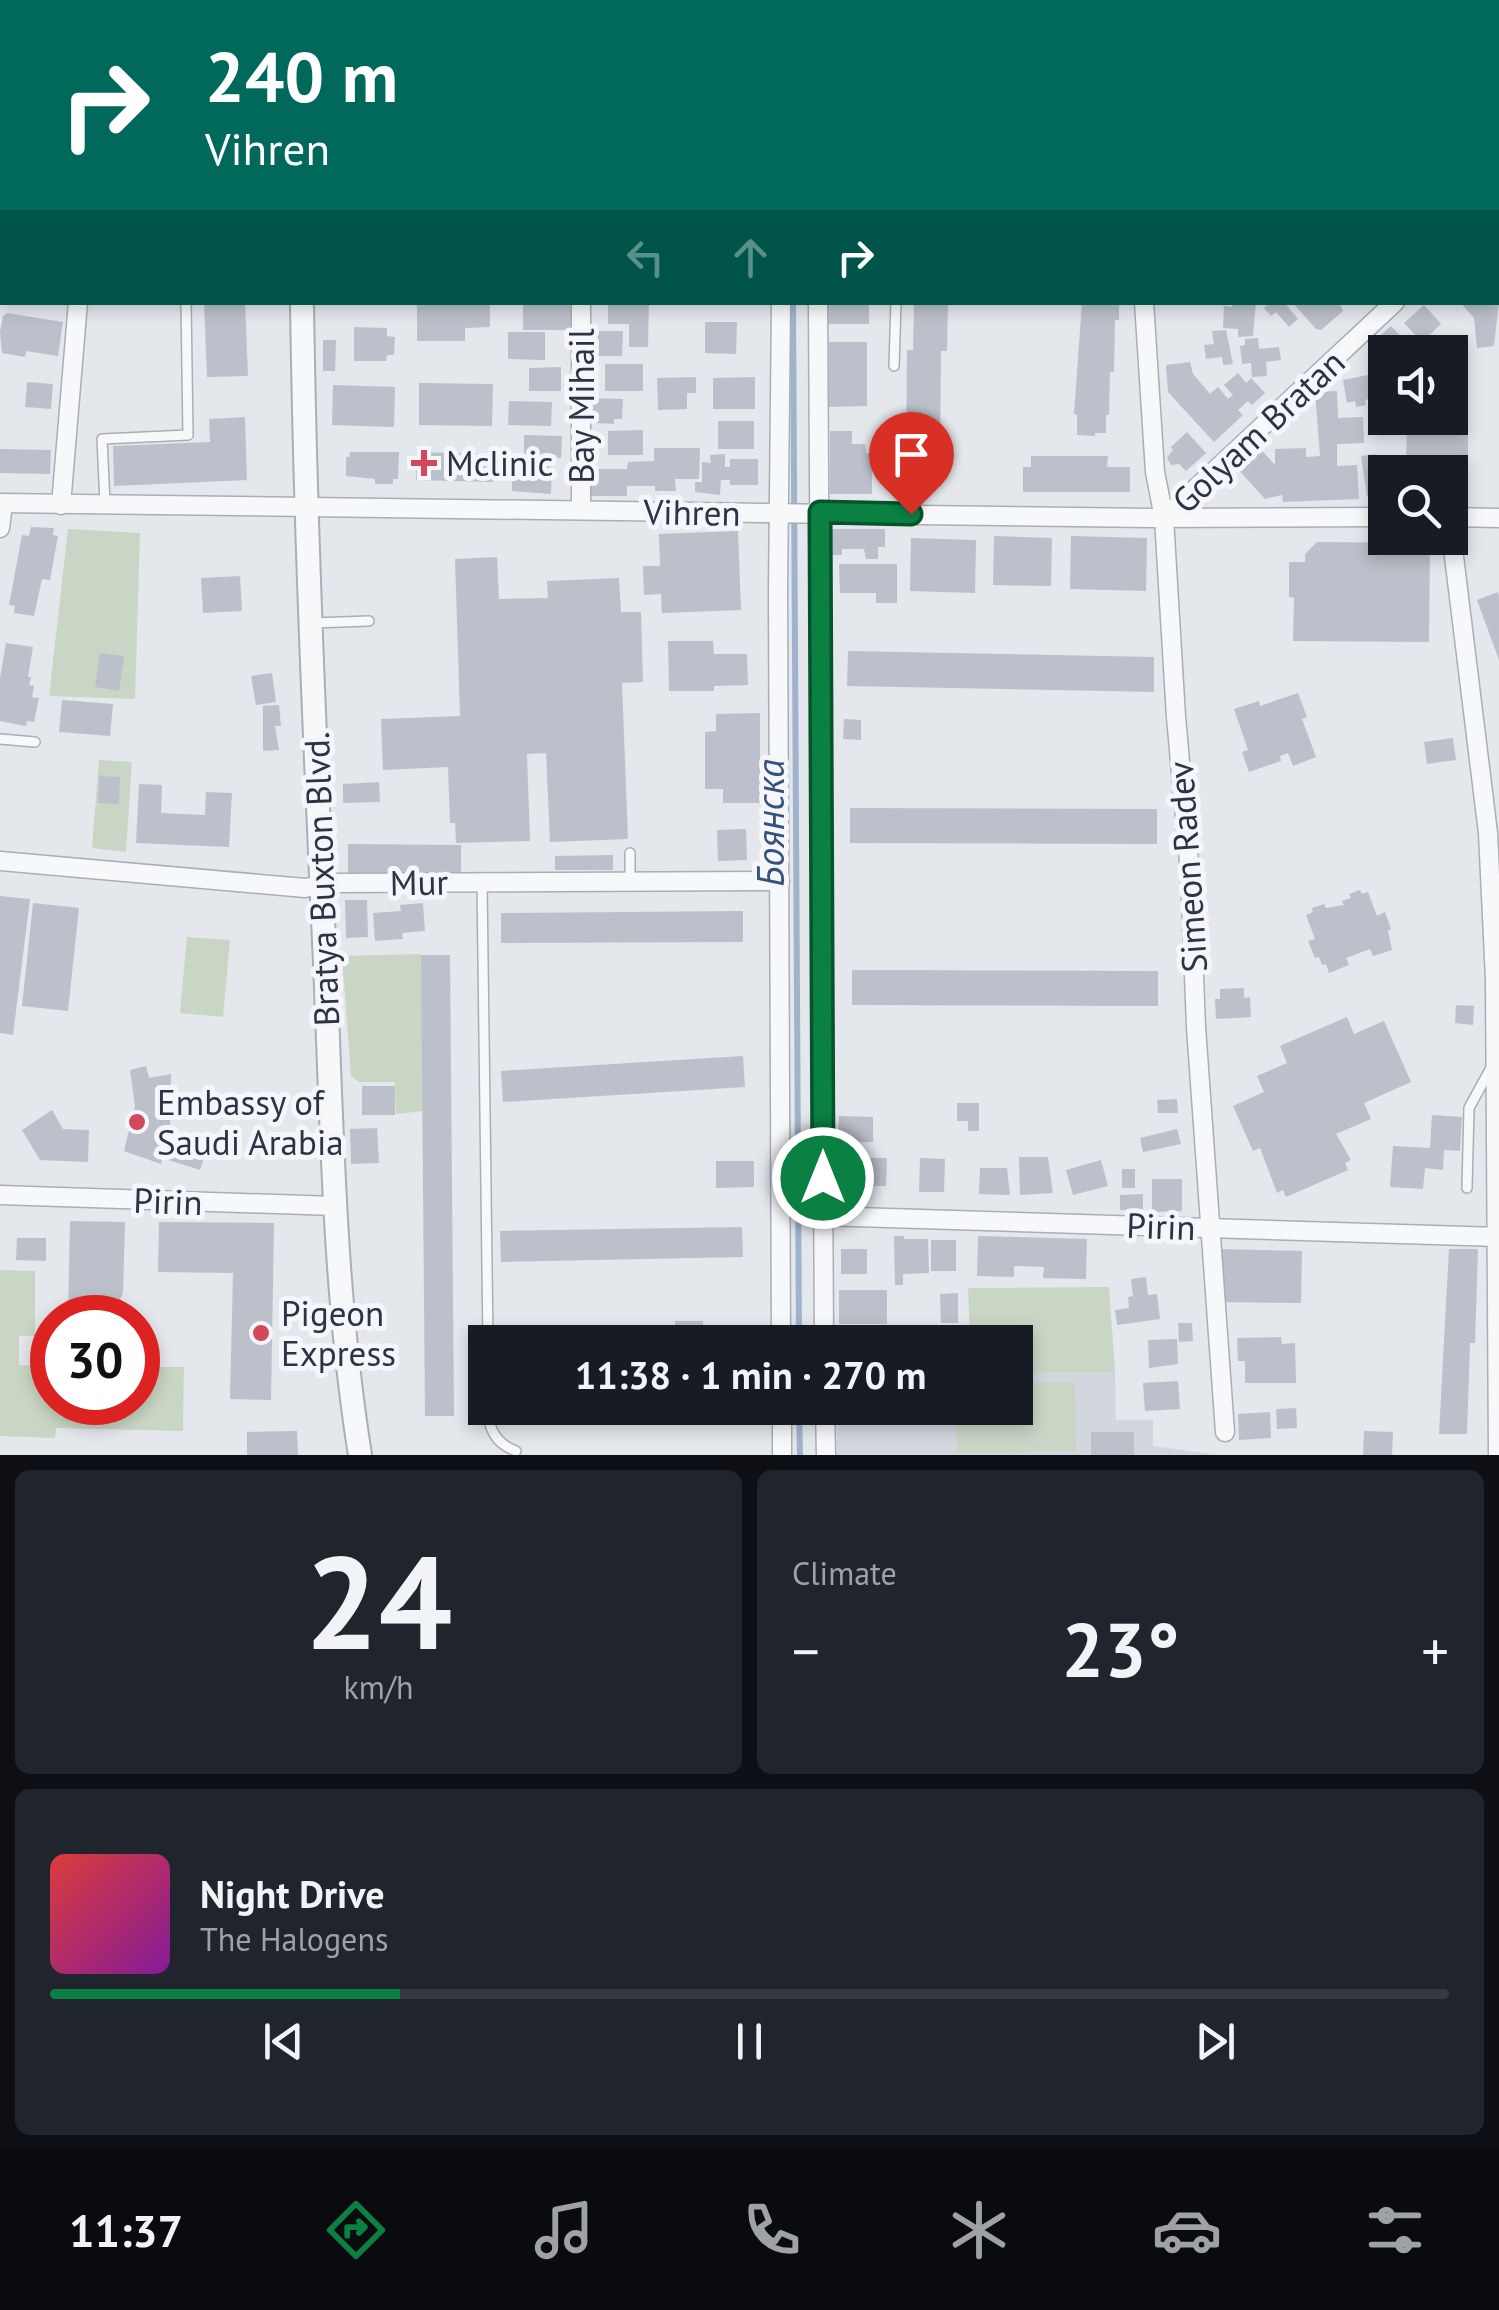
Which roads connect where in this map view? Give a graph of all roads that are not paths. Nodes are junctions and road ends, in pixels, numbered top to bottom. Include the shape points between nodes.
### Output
1 (78, 305) edge
2 (186, 305) edge
3 (302, 305) edge
4 (580, 305) edge
5 (781, 305) edge
6 (818, 305) edge
7 (896, 305) edge
8 (1144, 305) edge
9 (1392, 305) edge
10 (894, 366) dead end
11 (2, 504) edge
12 (61, 504) junction
13 (105, 505) junction
14 (307, 508) junction
15 (581, 510) junction
16 (820, 512) junction
17 (780, 513) junction
18 (1368, 517) edge
19 (1164, 518) junction
20 (1499, 518) edge
21 (1468, 519) edge
22 (0, 528) edge
23 (1454, 555) edge
24 (368, 621) dead end
25 (310, 623) junction
26 (0, 739) edge
27 (36, 742) dead end
28 (630, 853) dead end
29 (0, 861) edge
30 (630, 881) junction
31 (780, 881) junction
32 (482, 882) junction
33 (321, 885) junction
34 (1496, 1059) junction
35 (1467, 1188) dead end
36 (0, 1195) edge
37 (335, 1206) junction
38 (823, 1216) junction
39 (1210, 1227) junction
40 (1498, 1237) edge
41 (488, 1325) edge
42 (781, 1325) edge
43 (824, 1325) edge
44 (489, 1425) edge
45 (782, 1425) edge
46 (825, 1425) edge
47 (1224, 1432) dead end
48 (516, 1451) dead end
49 (360, 1455) edge
50 (782, 1455) edge
51 (826, 1455) edge
52 (1498, 1455) edge

1 - 12 street
2 - 13 lane via 188,435 102,440
3 - 14 street, Bratya Buxton Blvd.
4 - 15 street, Bay Mihail
5 - 17 street
6 - 16 street
7 - 10 lane
8 - 19 street, Simeon Radev
9 - 19 street, Golyam Bratan
11 - 12 street, Vihren
11 - 22 street
12 - 13 street, Vihren
13 - 14 street, Vihren
14 - 15 street, Vihren
14 - 25 street, Bratya Buxton Blvd.
15 - 17 street, Vihren
16 - 17 street, Vihren
16 - 19 street, Vihren
16 - 38 street
17 - 31 street
18 - 19 street, Vihren
19 - 39 street, Simeon Radev
20 - 21 street
23 - 34 street via 1488,816
24 - 25 lane
25 - 33 street, Bratya Buxton Blvd.
26 - 27 lane
28 - 30 lane
29 - 33 street, Mur
30 - 31 street, Mur
30 - 32 street, Mur
31 - 42 street
32 - 33 street, Mur
32 - 41 lane
33 - 37 street, Bratya Buxton Blvd.
34 - 35 lane via 1469,1108
34 - 40 street
36 - 37 street, Pirin
37 - 49 street, Bratya Buxton Blvd. via 344,1347
38 - 39 street, Pirin
38 - 43 street
39 - 40 street, Pirin
39 - 47 street, Simeon Radev
40 - 52 street
44 - 48 lane via 502,1446
45 - 50 street
46 - 51 street

